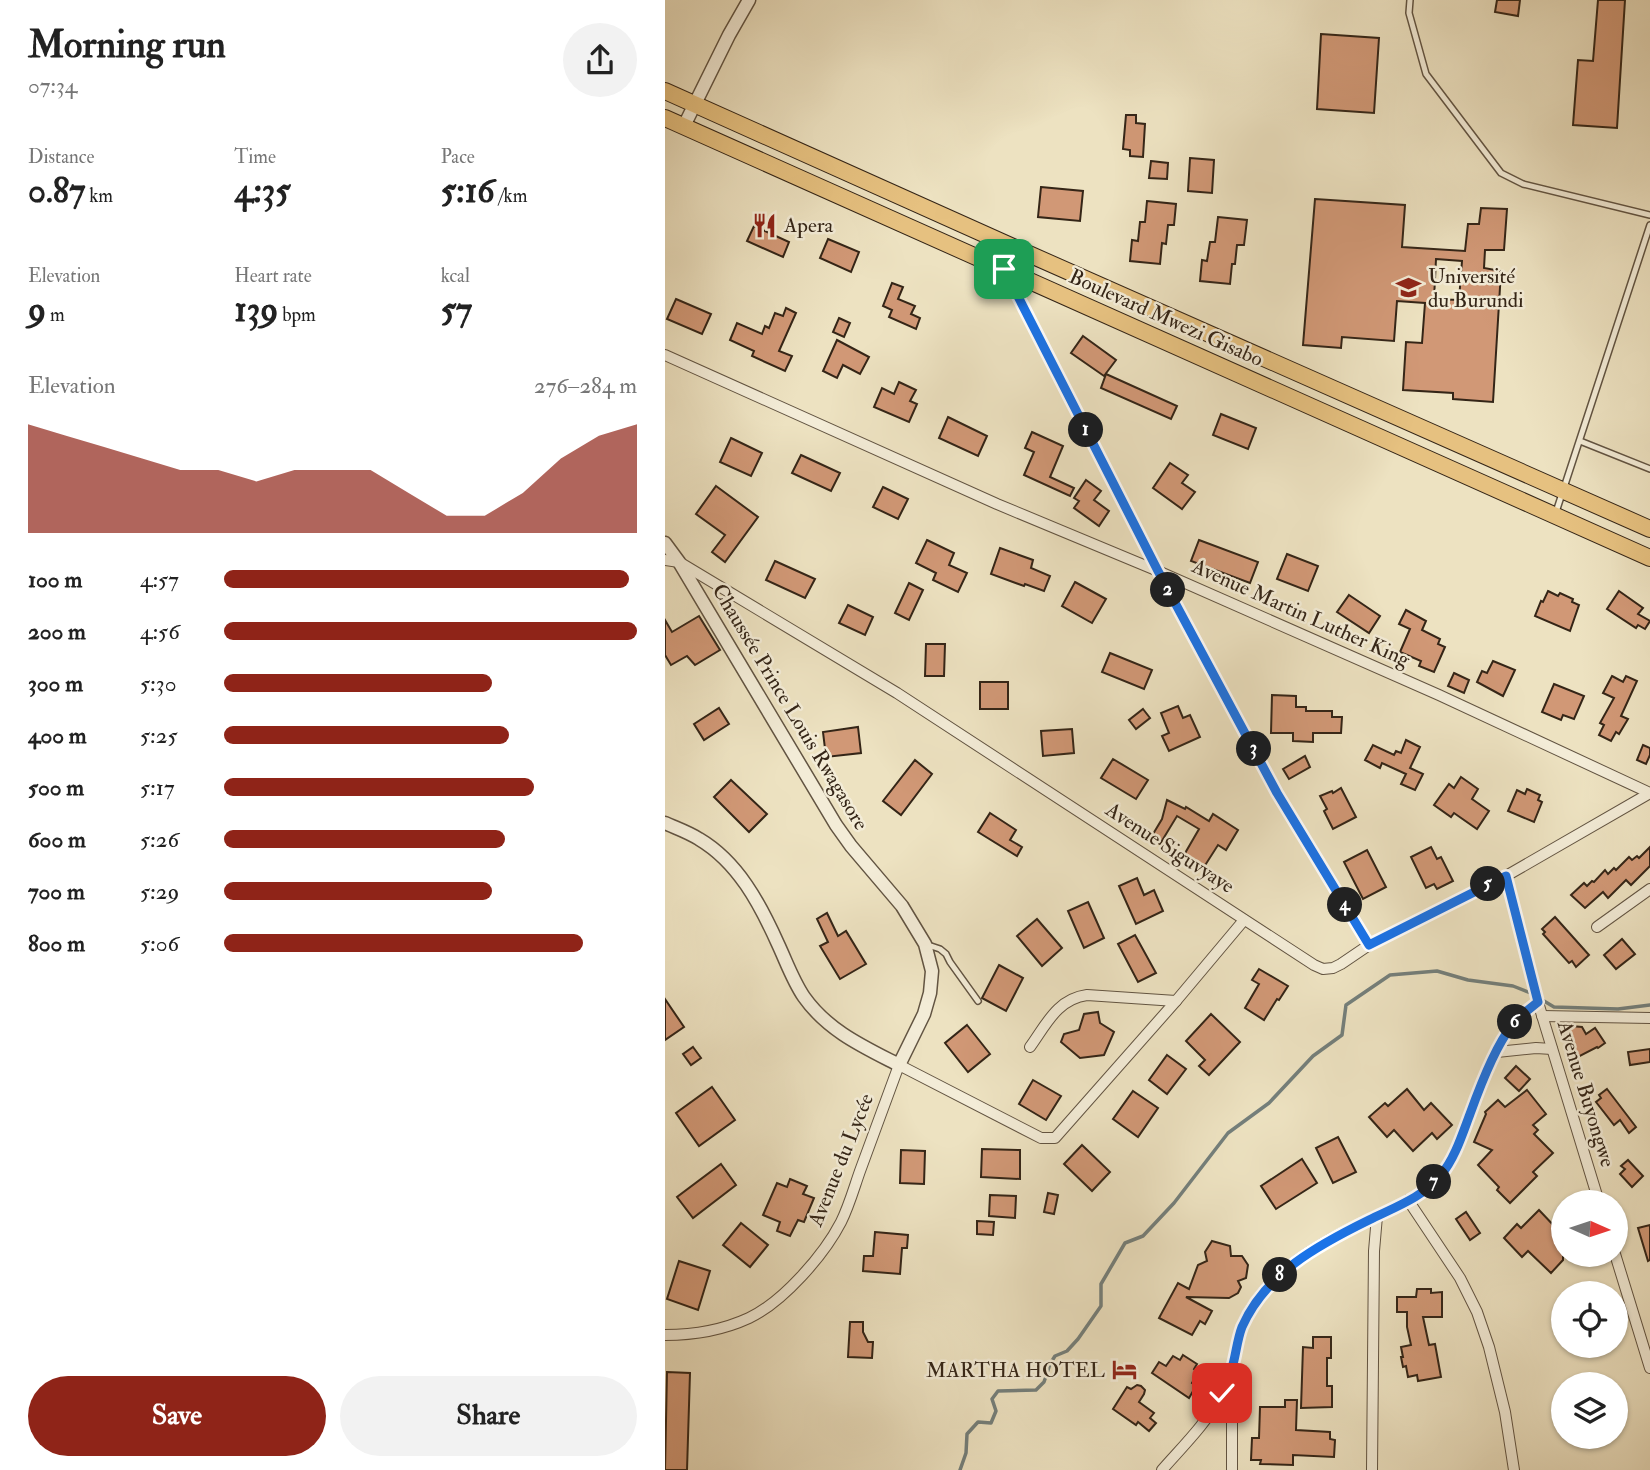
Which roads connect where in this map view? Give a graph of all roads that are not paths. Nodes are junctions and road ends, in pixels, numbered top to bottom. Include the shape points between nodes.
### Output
1 (749, 0) edge
2 (1410, 0) edge
3 (665, 91) edge
4 (694, 104) junction
5 (665, 118) edge
6 (684, 126) junction
7 (1650, 215) edge
8 (1650, 225) edge
9 (1013, 247) junction
10 (1004, 269) junction
11 (665, 355) edge
12 (1321, 383) junction
13 (1309, 405) junction
14 (1580, 441) junction
15 (1650, 469) edge
16 (1563, 490) junction
17 (1555, 515) junction
18 (1650, 528) edge
19 (665, 543) edge
20 (1650, 558) edge
21 (665, 560) edge
22 (680, 562) junction
23 (1158, 571) junction
24 (1650, 793) edge
25 (665, 822) edge
26 (1506, 876) junction
27 (1650, 889) edge
28 (1244, 920) junction
29 (1597, 927) dead end
30 (925, 944) junction
31 (1369, 945) junction
32 (1537, 1000) junction
33 (978, 1001) dead end
34 (1176, 1001) junction
35 (1542, 1016) junction
36 (1650, 1018) edge
37 (1030, 1047) dead end
38 (1552, 1049) junction
39 (1497, 1052) junction
40 (899, 1065) junction
41 (1595, 1190) edge
42 (1408, 1200) junction
43 (1377, 1216) junction
44 (1619, 1267) edge
45 (665, 1335) edge
46 (1647, 1347) edge
47 (1232, 1367) junction
48 (1650, 1368) edge
49 (1162, 1470) edge
50 (1232, 1470) edge
51 (1373, 1470) edge
52 (1514, 1470) edge

1 - 4 street
2 - 7 lane via 1409,13 1426,74 1501,173 1523,184
3 - 4 main road, Boulevard Mwezi Gisabo
4 - 6 street
4 - 9 main road, Boulevard Mwezi Gisabo
5 - 6 main road, Boulevard Mwezi Gisabo
6 - 10 main road, Boulevard Mwezi Gisabo
8 - 14 lane
9 - 10 street
9 - 12 main road, Boulevard Mwezi Gisabo
10 - 13 main road, Boulevard Mwezi Gisabo
10 - 23 street
11 - 23 street, Avenue Martin Luther King
12 - 13 main road
12 - 16 main road, Boulevard Mwezi Gisabo
13 - 17 main road, Boulevard Mwezi Gisabo
14 - 15 lane
14 - 16 lane
16 - 17 lane
16 - 18 main road, Boulevard Mwezi Gisabo
17 - 20 main road, Boulevard Mwezi Gisabo
19 - 22 street, Chaussée Prince Louis Rwagasore
21 - 22 street
22 - 28 street, Avenue Siguvyaye via 897,693
22 - 30 street, Chaussée Prince Louis Rwagasore via 836,825 902,906
23 - 24 street, Avenue Martin Luther King
23 - 31 street via 1277,793
24 - 26 street, Avenue Siguvyaye
25 - 40 street via 723,856 740,877 766,917 805,999 836,1030
26 - 31 street, Avenue Siguvyaye
26 - 32 street, Avenue Buyongwe
27 - 29 street
28 - 31 street, Avenue Siguvyaye via 1322,969 1333,968
28 - 34 street
30 - 33 lane via 946,954
30 - 40 street, Chaussée Prince Louis Rwagasore via 932,971 930,993
32 - 35 street, Avenue Buyongwe
32 - 39 street via 1509,1029
34 - 37 street via 1077,996 1057,1009
34 - 40 street via 1055,1138 1041,1138
35 - 36 street
35 - 38 street, Avenue Buyongwe
38 - 39 street
38 - 41 street, Avenue Buyongwe
39 - 42 street via 1452,1159 1440,1177
40 - 45 street, Avenue du Lycée via 841,1221 824,1250 799,1278 750,1317 718,1329
42 - 43 street
42 - 52 street via 1477,1312 1505,1412
43 - 47 street via 1310,1251 1276,1277 1241,1329
43 - 51 street
44 - 46 street
46 - 48 street
47 - 49 street via 1203,1424
47 - 50 street

